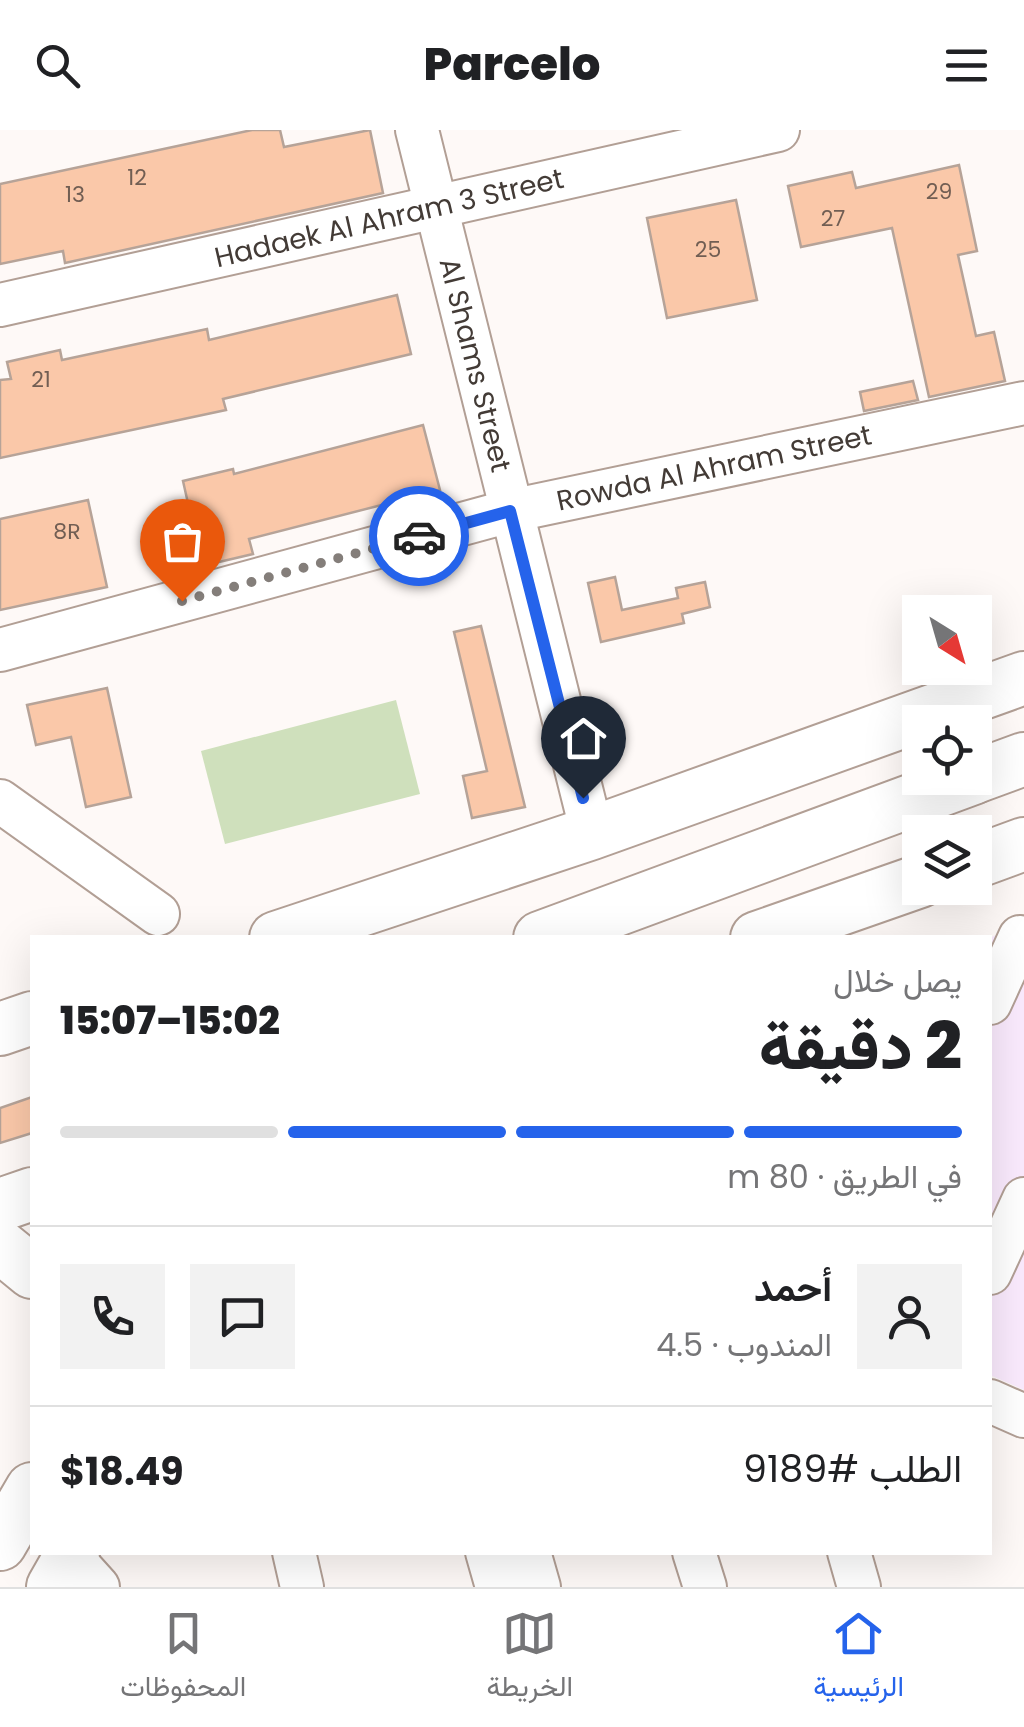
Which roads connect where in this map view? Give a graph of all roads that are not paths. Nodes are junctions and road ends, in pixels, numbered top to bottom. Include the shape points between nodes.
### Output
1 (417, 130) edge
2 (778, 130) edge
3 (436, 208) junction
4 (0, 305) edge
5 (1024, 403) edge
6 (510, 511) junction
7 (0, 650) edge
8 (1024, 678) edge
9 (1024, 758) edge
10 (992, 770) edge
11 (925, 795) edge
12 (0, 801) edge
13 (592, 833) junction
14 (1024, 844) edge
15 (992, 856) edge
16 (902, 887) edge
17 (158, 914) dead end
18 (285, 935) edge
19 (548, 935) edge
20 (766, 935) edge
21 (1011, 939) edge
22 (992, 997) edge
23 (30, 1019) edge
24 (0, 1029) edge
25 (30, 1057) edge
26 (0, 1064) edge
27 (30, 1195) edge
28 (1024, 1199) edge
29 (0, 1205) edge
30 (0, 1246) edge
31 (992, 1269) edge
32 (30, 1270) edge
33 (992, 1402) edge
34 (1024, 1416) edge
35 (30, 1492) edge
36 (0, 1544) edge
37 (295, 1555) edge
38 (488, 1555) edge
39 (530, 1555) edge
40 (695, 1555) edge
41 (850, 1555) edge
42 (302, 1587) edge
43 (497, 1587) edge
44 (539, 1587) edge
45 (704, 1587) edge
46 (859, 1587) edge

1 - 3 street, Al Shams Street
2 - 3 street, Hadaek Al Ahram 3 Street
3 - 4 street, Hadaek Al Ahram 3 Street
3 - 6 street, Al Shams Street
5 - 6 street, Rowda Al Ahram Street
6 - 7 street, Rowda Al Ahram Street
6 - 13 street, Al Shams Street
8 - 13 main road
9 - 10 main road
11 - 19 main road
12 - 17 street
13 - 18 main road
14 - 15 main road
16 - 20 main road
21 - 22 street
23 - 24 main road
25 - 26 main road
27 - 29 main road
28 - 31 street
30 - 32 main road
33 - 34 street
35 - 36 main road
37 - 42 street
38 - 43 street
39 - 44 street
40 - 45 street
41 - 46 street

